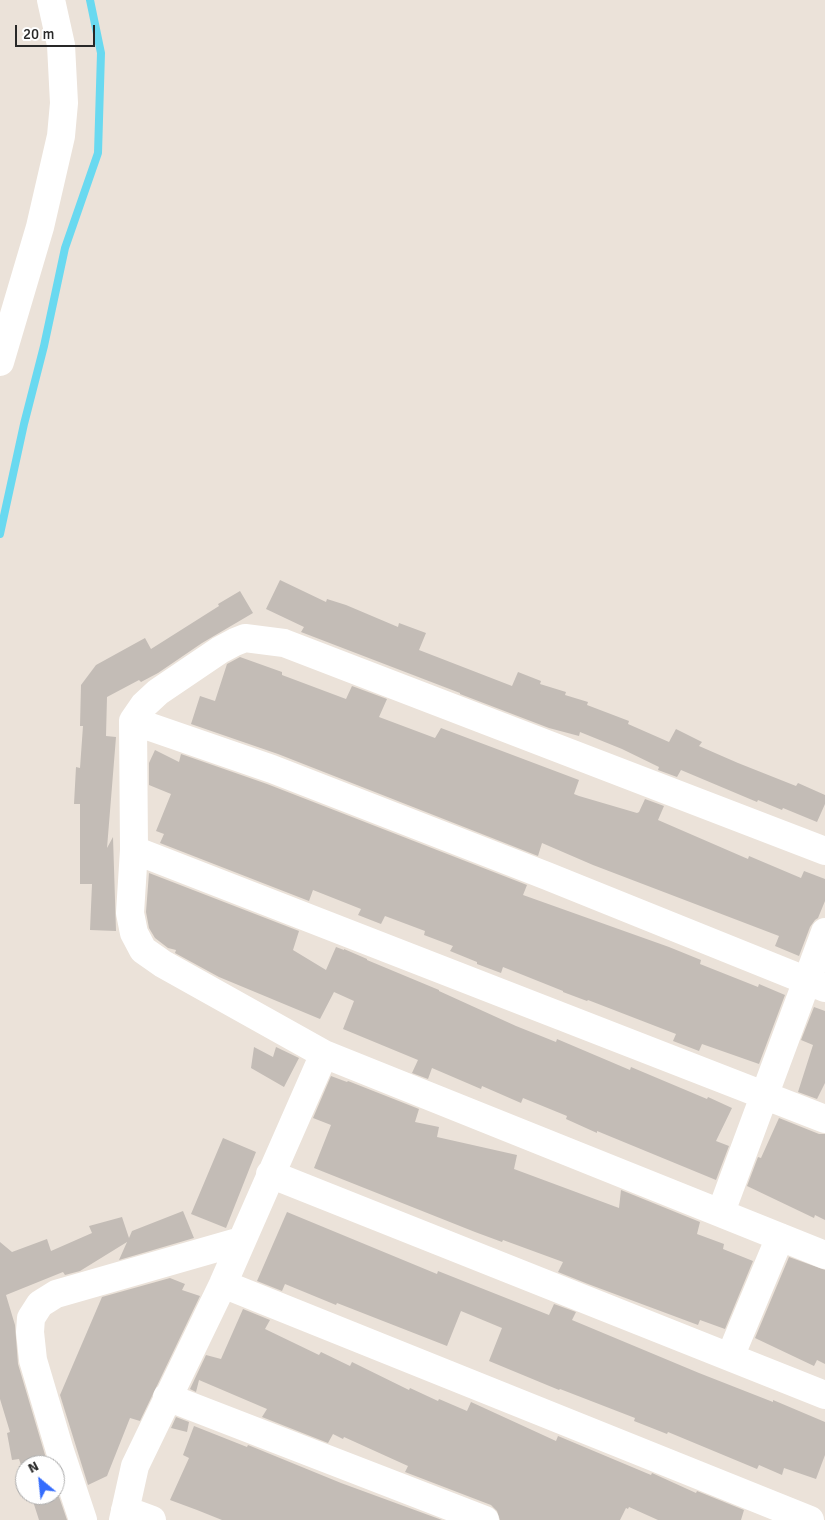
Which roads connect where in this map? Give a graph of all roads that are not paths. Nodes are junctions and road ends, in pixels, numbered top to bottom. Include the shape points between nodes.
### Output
1 (51, 0) edge
2 (0, 362) edge
3 (133, 721) junction
4 (134, 850) junction
5 (825, 851) edge
6 (825, 932) edge
7 (816, 984) edge
8 (324, 1054) junction
9 (764, 1095) junction
10 (825, 1119) edge
11 (270, 1174) junction
12 (721, 1212) junction
13 (780, 1237) junction
14 (241, 1241) junction
15 (825, 1254) edge
16 (223, 1284) junction
17 (730, 1357) junction
18 (825, 1395) edge
19 (167, 1397) junction
20 (124, 1515) edge
21 (83, 1520) edge
22 (152, 1520) edge
23 (485, 1520) edge
24 (810, 1520) edge

1 - 2 street via 61,45 64,102 61,136 40,227
3 - 4 street
3 - 5 street via 158,692 235,642 246,638 284,643
3 - 7 street via 272,769
4 - 8 street via 130,913 134,933 143,950
4 - 9 street
6 - 7 street
7 - 9 street
8 - 11 street
8 - 12 street
9 - 10 street
9 - 12 street
11 - 14 street
11 - 17 street
12 - 13 street
13 - 15 street
13 - 17 street
14 - 16 street
14 - 21 street via 56,1294 40,1304 31,1318 33,1360
16 - 19 street
16 - 24 street
17 - 18 street
19 - 20 street via 135,1466
19 - 23 street
20 - 22 street

